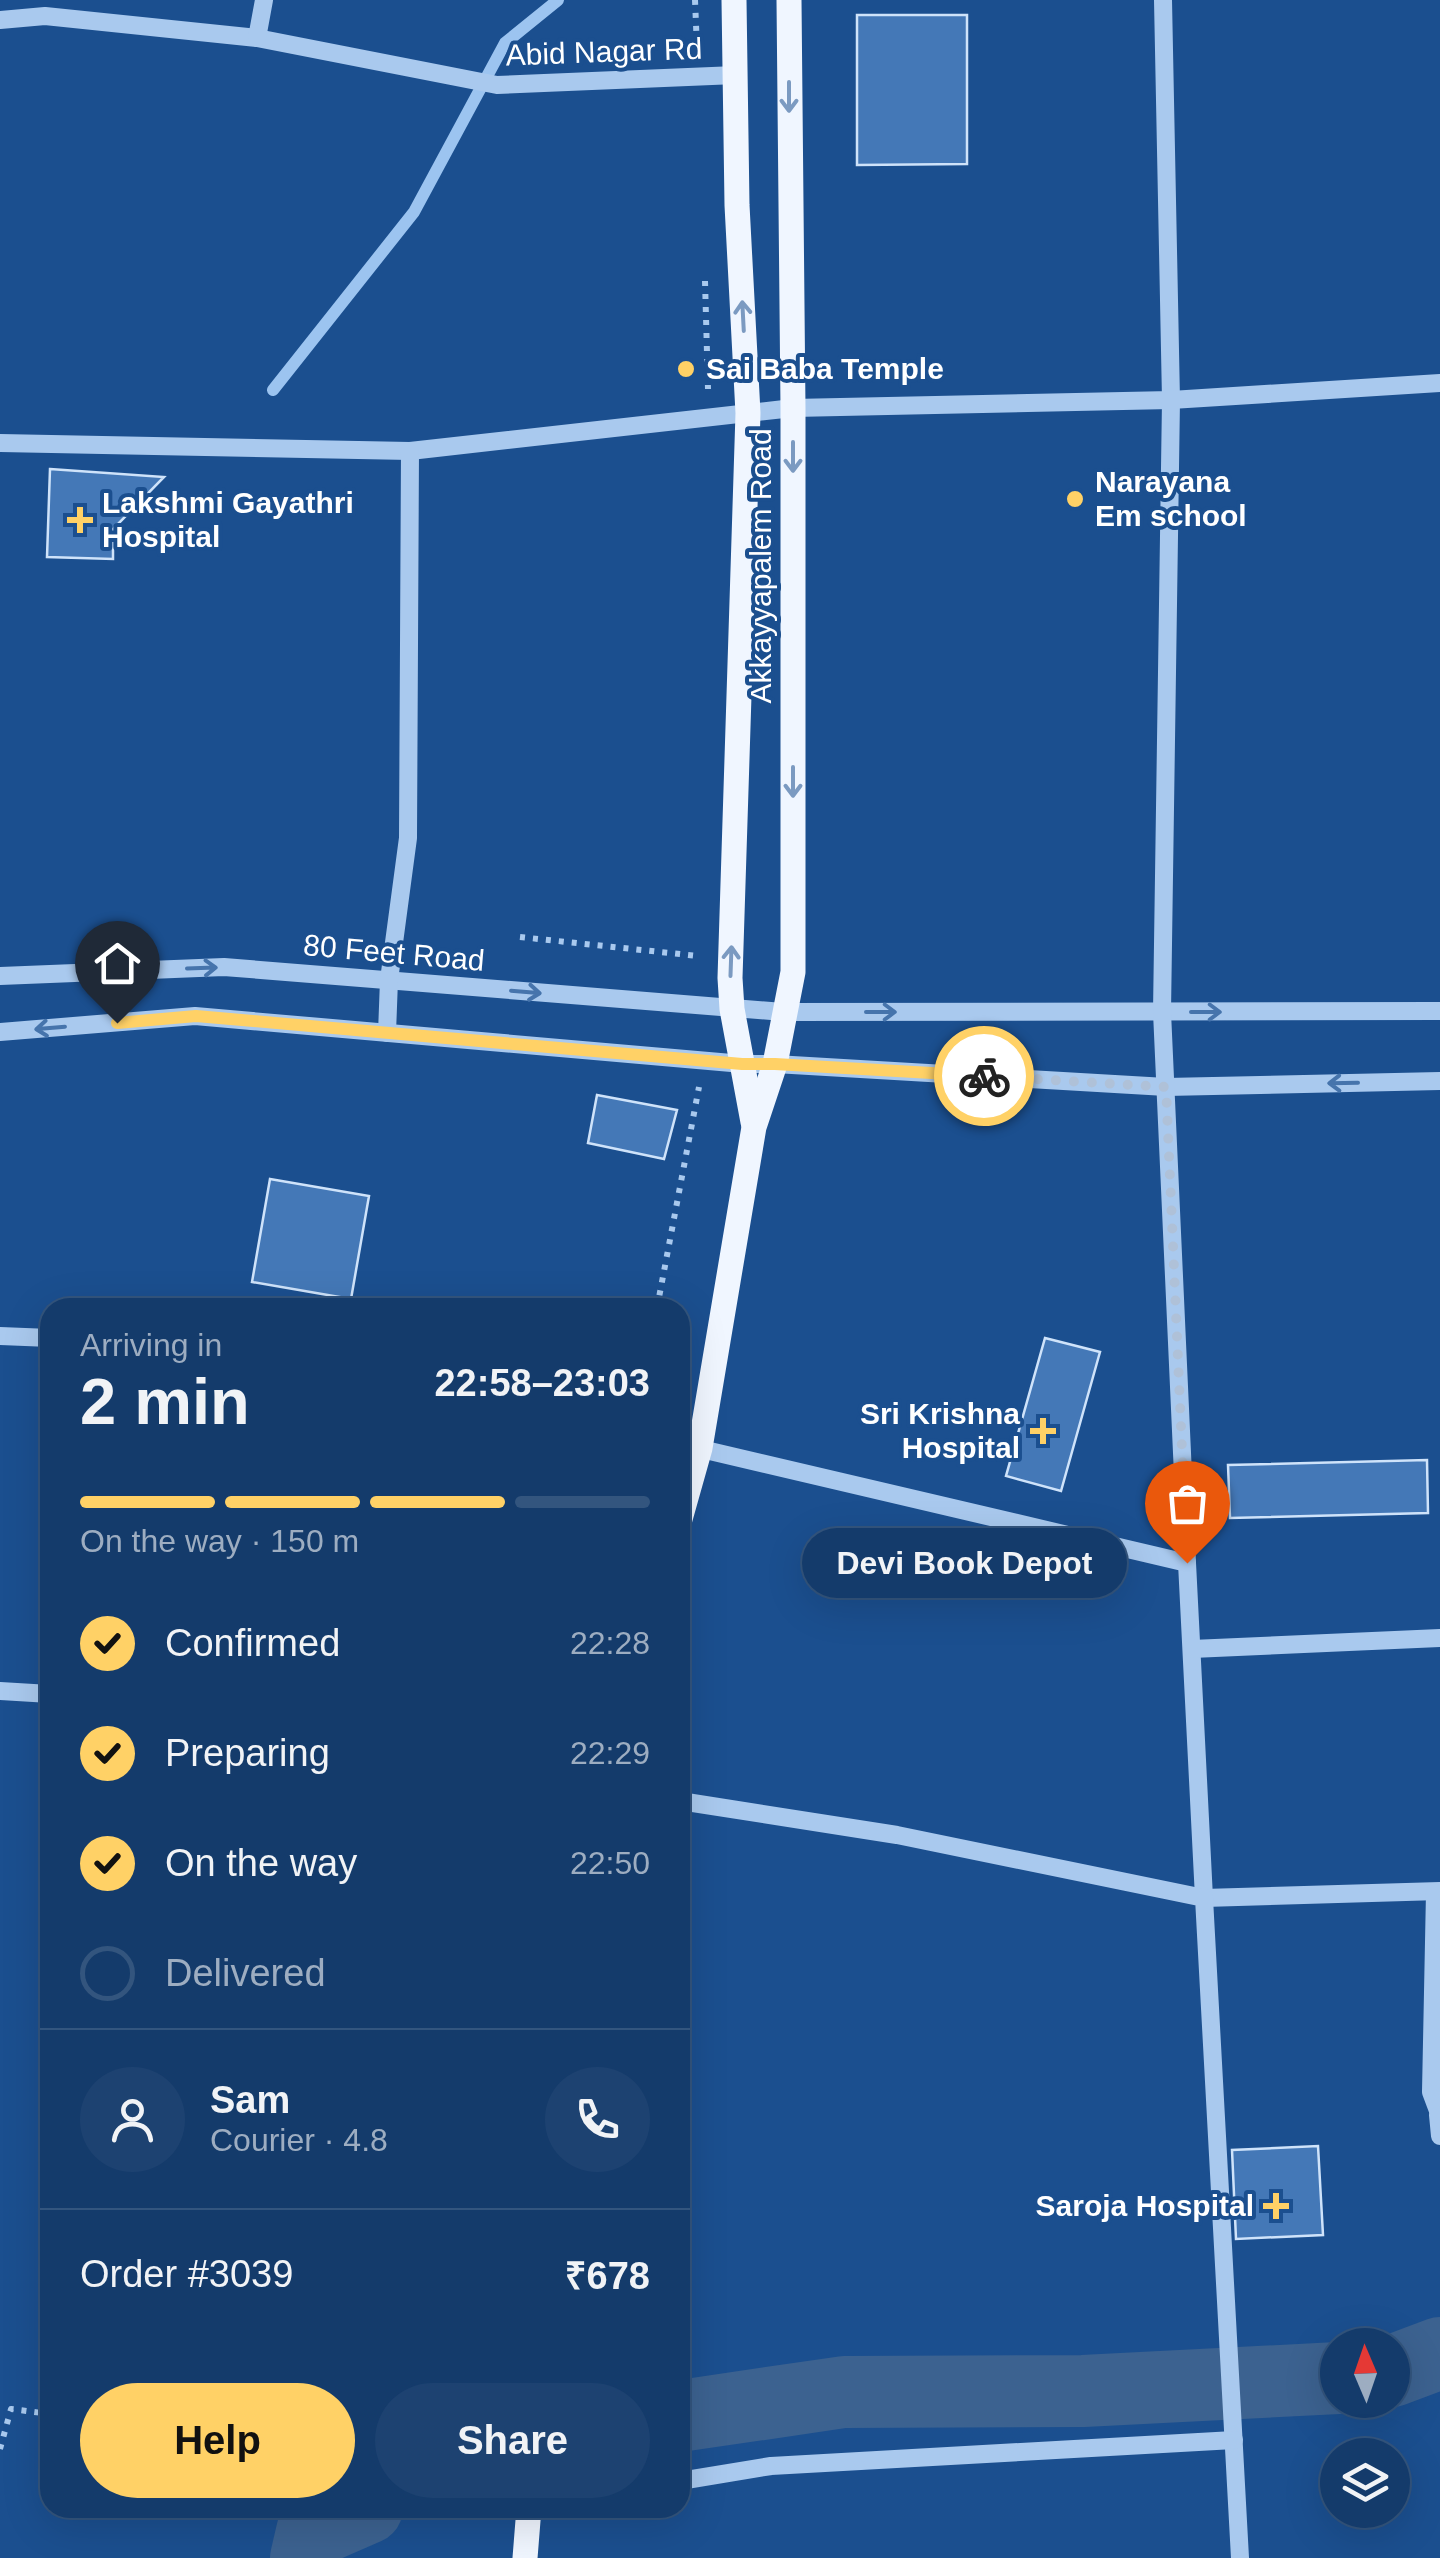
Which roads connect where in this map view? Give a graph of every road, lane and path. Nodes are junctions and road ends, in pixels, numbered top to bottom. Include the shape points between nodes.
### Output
1 (264, 0) edge
2 (695, 0) edge
3 (734, 0) edge
4 (789, 0) edge
5 (1163, 0) edge
6 (0, 20) edge
7 (256, 38) junction
8 (736, 74) junction
9 (698, 76) junction
10 (704, 266) dead end
11 (1440, 382) edge
12 (1172, 400) junction
13 (794, 408) junction
14 (748, 413) junction
15 (709, 417) junction
16 (0, 443) edge
17 (410, 451) junction
18 (520, 936) dead end
19 (0, 976) edge
20 (389, 980) junction
21 (701, 1006) junction
22 (732, 1009) junction
23 (1440, 1011) edge
24 (783, 1012) junction
25 (1162, 1012) junction
26 (0, 1032) edge
27 (387, 1033) junction
28 (699, 1060) junction
29 (742, 1064) junction
30 (775, 1064) junction
31 (1440, 1082) edge
32 (1166, 1087) junction
33 (754, 1127) junction
34 (659, 1298) edge
35 (0, 1336) edge
36 (40, 1338) edge
37 (690, 1446) edge
38 (1187, 1563) junction
39 (1440, 1638) edge
40 (1192, 1649) junction
41 (0, 1691) edge
42 (40, 1693) edge
43 (690, 1803) edge
44 (1437, 1891) edge
45 (1204, 1898) junction
46 (1439, 2115) edge
47 (1440, 2136) edge
48 (40, 2413) edge
49 (1234, 2440) junction
50 (0, 2449) edge
51 (690, 2479) edge
52 (528, 2518) edge
53 (525, 2558) edge
54 (1240, 2558) edge

1 - 7 street
2 - 9 path
3 - 8 main road, Akkayyapalem Road
4 -> 13 main road, Akkayyapalem Road
5 - 12 street
6 - 7 street, Abid Nagar Rd via 45,16
7 - 9 street, Abid Nagar Rd via 497,85
8 - 9 street, Abid Nagar Rd
14 -> 8 main road, Akkayyapalem Road
10 - 15 path
11 - 12 street
12 - 13 street
12 - 25 street
13 - 14 street
13 -> 24 main road, Akkayyapalem Road via 793,972
14 - 15 street
22 -> 14 main road, Akkayyapalem Road
15 - 17 street
16 - 17 street
17 - 20 street via 408,838
18 - 21 path via 703,956
19 -> 20 street, 80 Feet Road via 224,967
20 -> 21 street, 80 Feet Road
20 - 27 street
21 - 22 street, 80 Feet Road
22 - 24 street, 80 Feet Road
22 - 29 main road, Akkayyapalem Road
25 -> 23 street, 80 Feet Road
24 -> 25 street, 80 Feet Road
24 - 30 main road, Akkayyapalem Road
25 - 32 street
27 -> 26 street via 196,1016
27 - 28 street
28 - 29 street
28 - 34 path
29 - 30 street
29 - 33 main road, Akkayyapalem Road
30 - 32 street
30 - 33 main road, Akkayyapalem Road
31 -> 32 street
32 - 38 street
33 - 37 main road, Akkayyapalem Road
35 - 36 street
37 - 38 street
38 - 40 street
39 - 40 street
40 - 45 street
41 - 42 street
43 - 45 street via 897,1835
44 - 45 street
44 - 46 street via 1431,2092
45 - 49 street
46 - 47 street
48 - 50 path via 11,2409
49 - 51 street via 770,2466
49 - 54 street
52 - 53 main road

